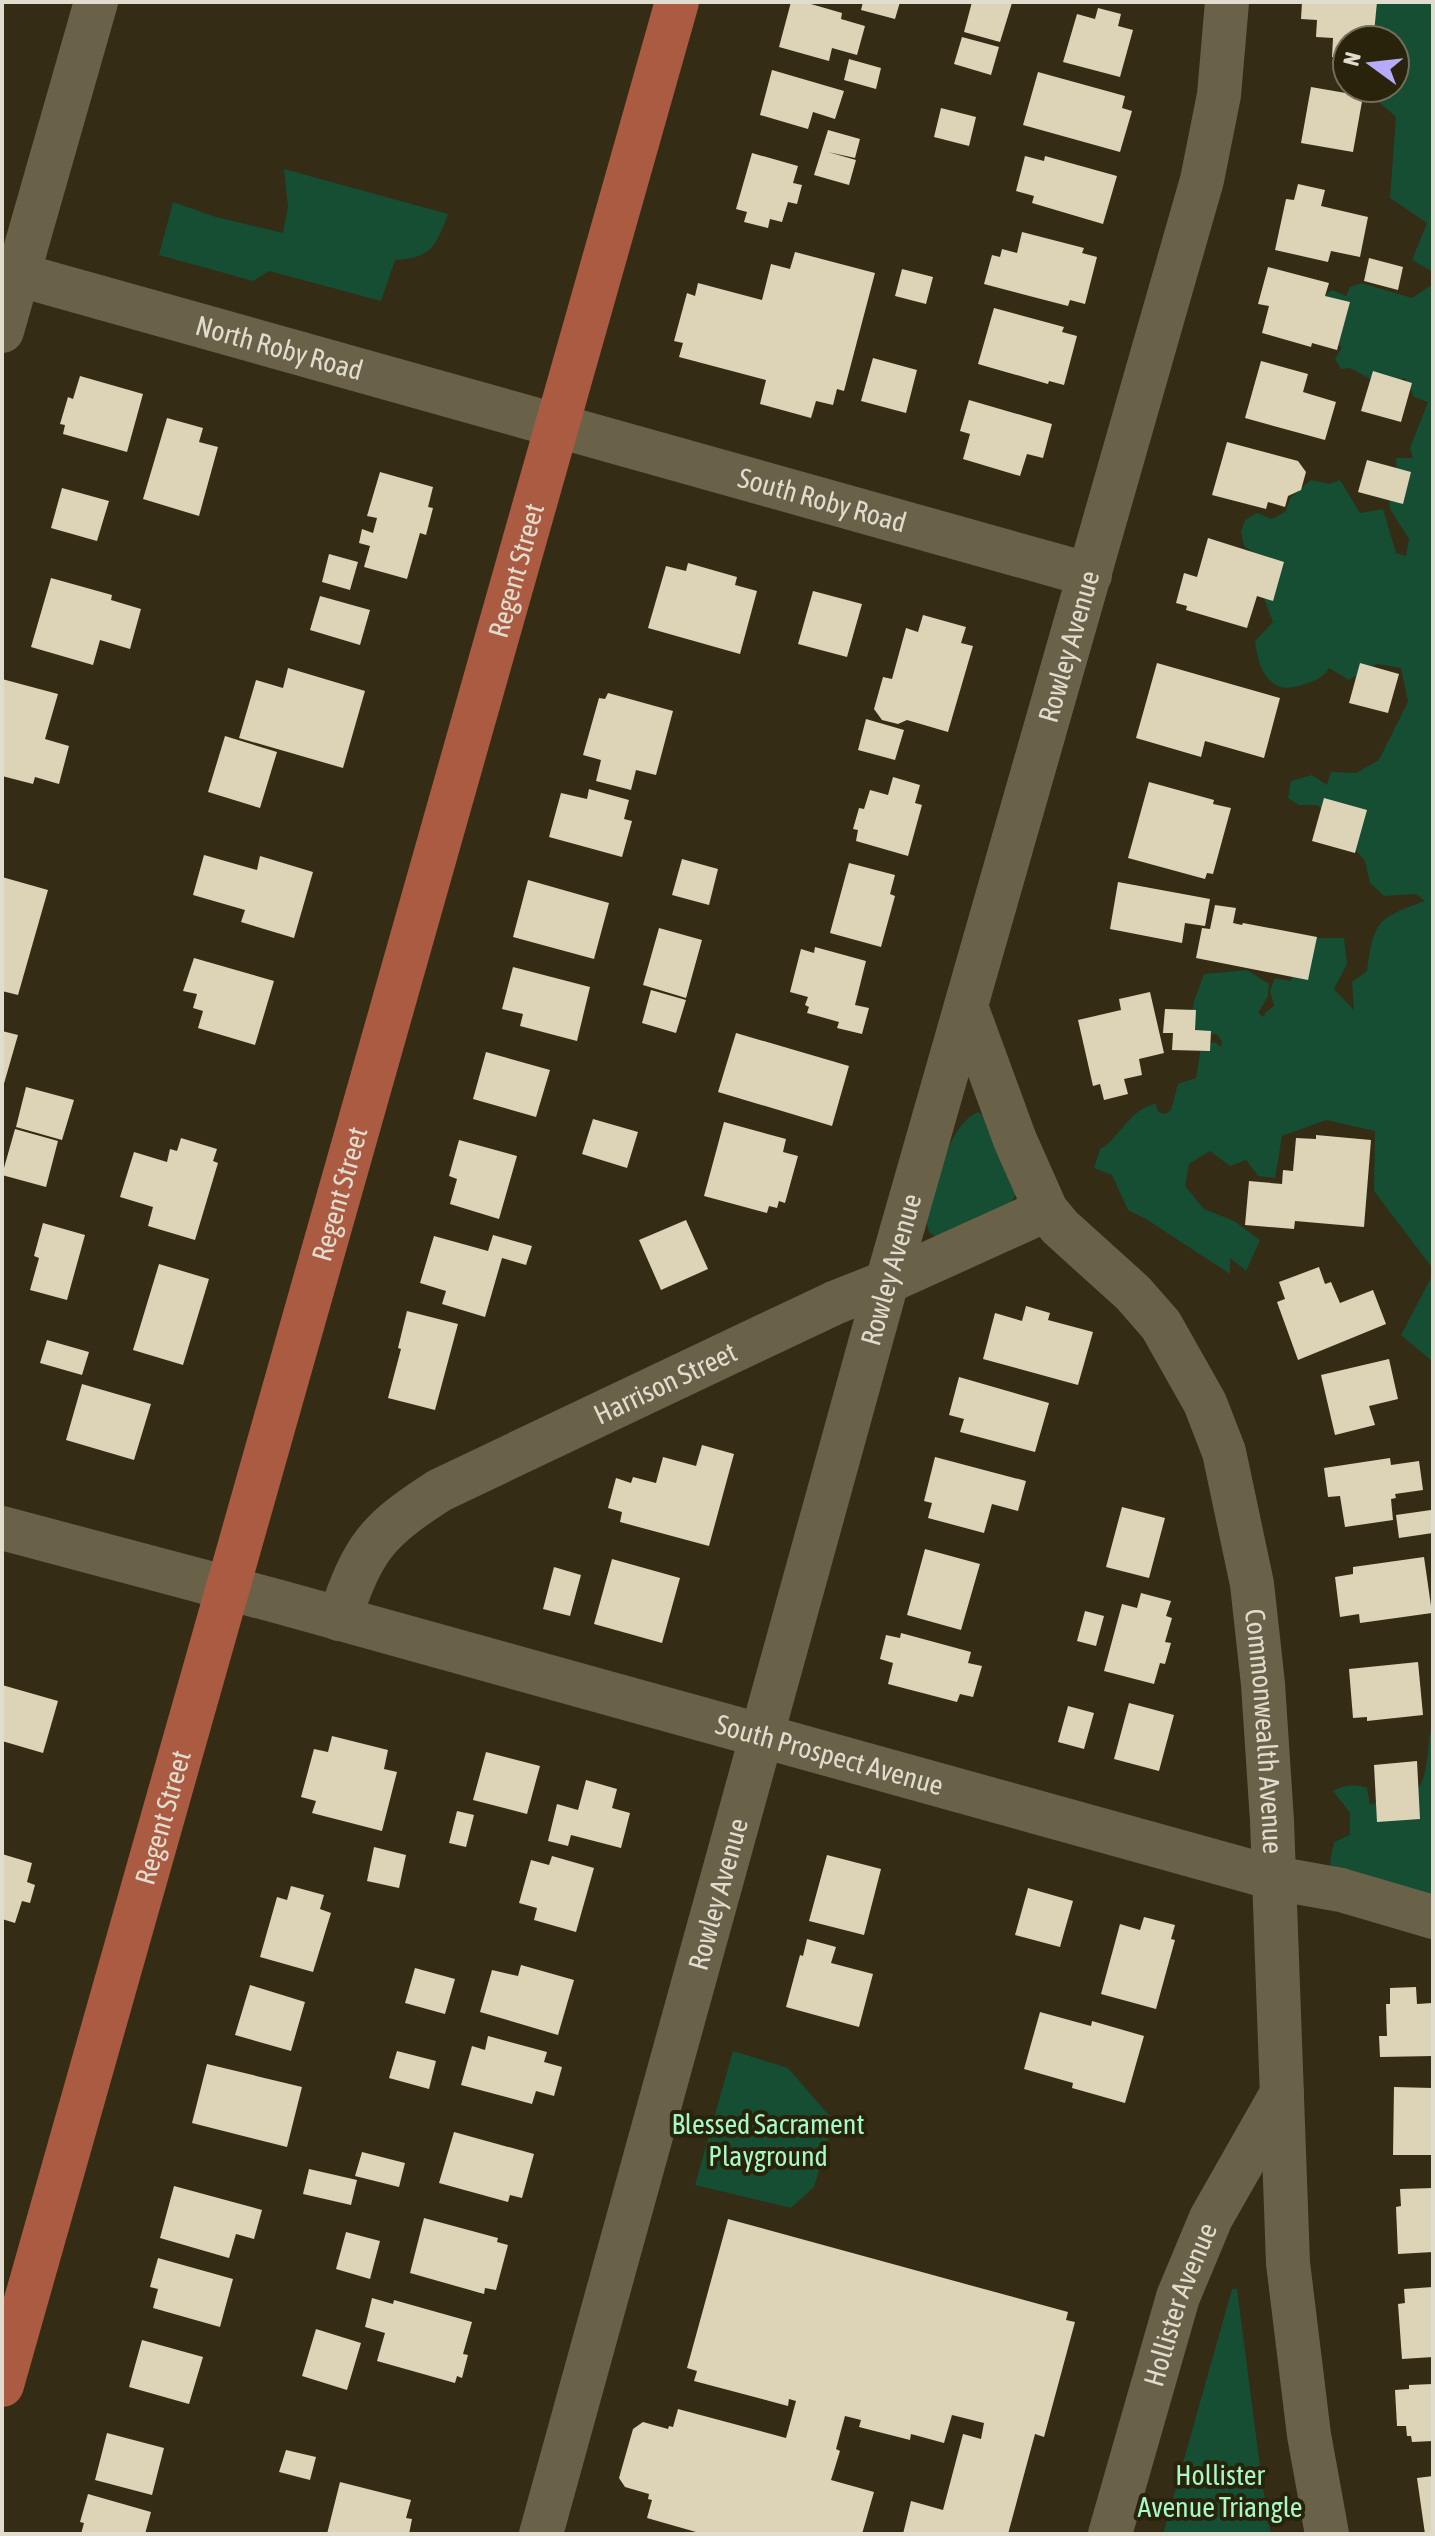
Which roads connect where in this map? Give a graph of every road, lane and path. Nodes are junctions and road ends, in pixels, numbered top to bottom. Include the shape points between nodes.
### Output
1 (96, 2) edge
2 (677, 2) edge
3 (1227, 2) edge
4 (10, 272) edge
5 (2, 331) edge
6 (556, 425) junction
7 (1090, 575) junction
8 (967, 1009) junction
9 (1046, 1210) junction
10 (887, 1282) junction
11 (2, 1528) edge
12 (227, 1588) junction
13 (339, 1619) junction
14 (761, 1737) junction
15 (1274, 1878) junction
16 (1433, 1917) edge
17 (1283, 2091) junction
18 (2, 2385) edge
19 (541, 2534) edge
20 (1110, 2534) edge
21 (1327, 2534) edge

1 - 4 street
2 - 6 main road, Regent Street
3 - 7 street, Rowley Avenue via 1219,95 1202,180
4 - 5 street
4 - 6 street, North Roby Road
6 - 7 street, South Roby Road
6 - 12 main road, Regent Street
7 - 8 street, Rowley Avenue
8 - 9 street, Commonwealth Avenue
8 - 10 street, Rowley Avenue
9 - 10 street, Harrison Street
9 - 15 street, Commonwealth Avenue via 1161,1325 1205,1403 1224,1452 1253,1599 1263,1684
10 - 13 street, Harrison Street via 440,1490 374,1540 355,1573
10 - 14 street, Rowley Avenue
11 - 12 street, South Prospect Avenue
12 - 13 street, South Prospect Avenue
12 - 18 main road, Regent Street
13 - 14 street, South Prospect Avenue
14 - 15 street, South Prospect Avenue
14 - 19 street, Rowley Avenue
15 - 16 street, South Prospect Avenue via 1341,1890
15 - 17 street, Commonwealth Avenue
17 - 20 street, Hollister Avenue via 1211,2218 1178,2297
17 - 21 street, Commonwealth Avenue via 1288,2263

